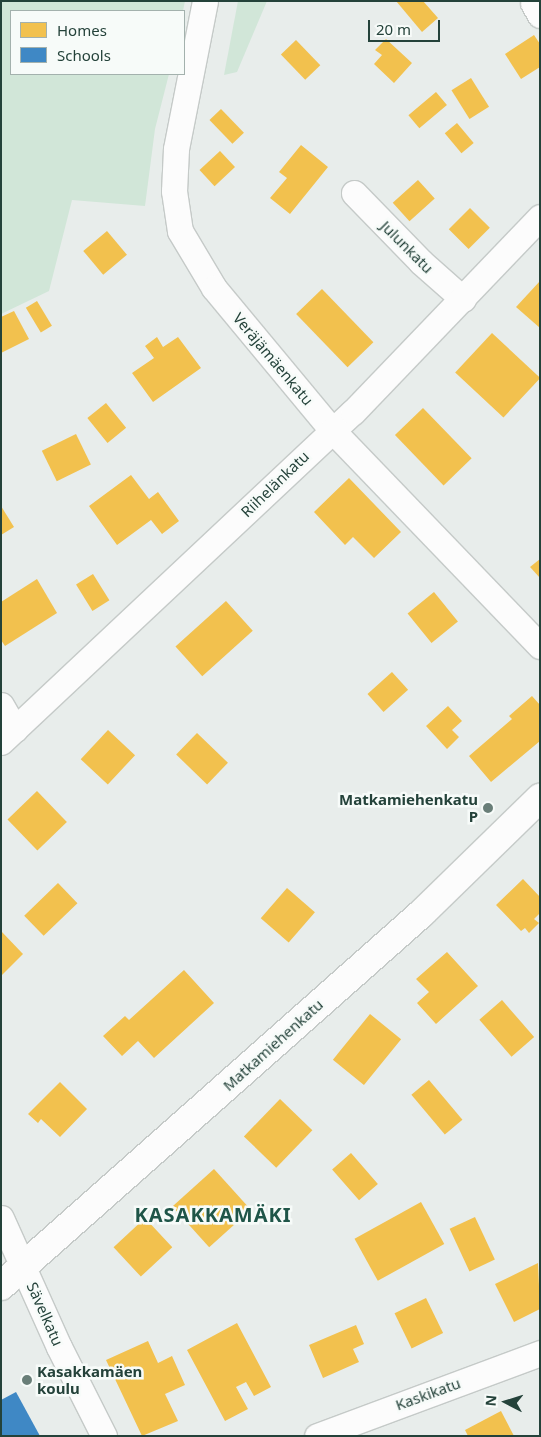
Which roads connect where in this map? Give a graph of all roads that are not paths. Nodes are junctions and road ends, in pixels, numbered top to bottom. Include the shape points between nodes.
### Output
1 (205, 1) edge
2 (354, 193) dead end
3 (540, 217) edge
4 (463, 299) junction
5 (332, 430) junction
6 (540, 646) edge
7 (1, 705) edge
8 (8, 735) edge
9 (540, 798) edge
10 (1, 1218) edge
11 (25, 1266) junction
12 (1, 1286) edge
13 (540, 1353) edge
14 (104, 1436) edge
15 (317, 1436) edge

1 - 5 street, Veräjämäenkatu via 176,149 174,191 180,231 214,288
2 - 4 street, Julunkatu via 421,262
3 - 4 street, Riihelänkatu
4 - 5 street, Riihelänkatu
5 - 6 street, Veräjämäenkatu
5 - 8 street, Riihelänkatu via 134,620
7 - 8 street
9 - 11 street, Matkamiehenkatu via 422,914
10 - 11 street, Sävelkatu
11 - 12 street, Matkamiehenkatu
11 - 14 street, Sävelkatu via 55,1338
13 - 15 street, Kaskikatu

